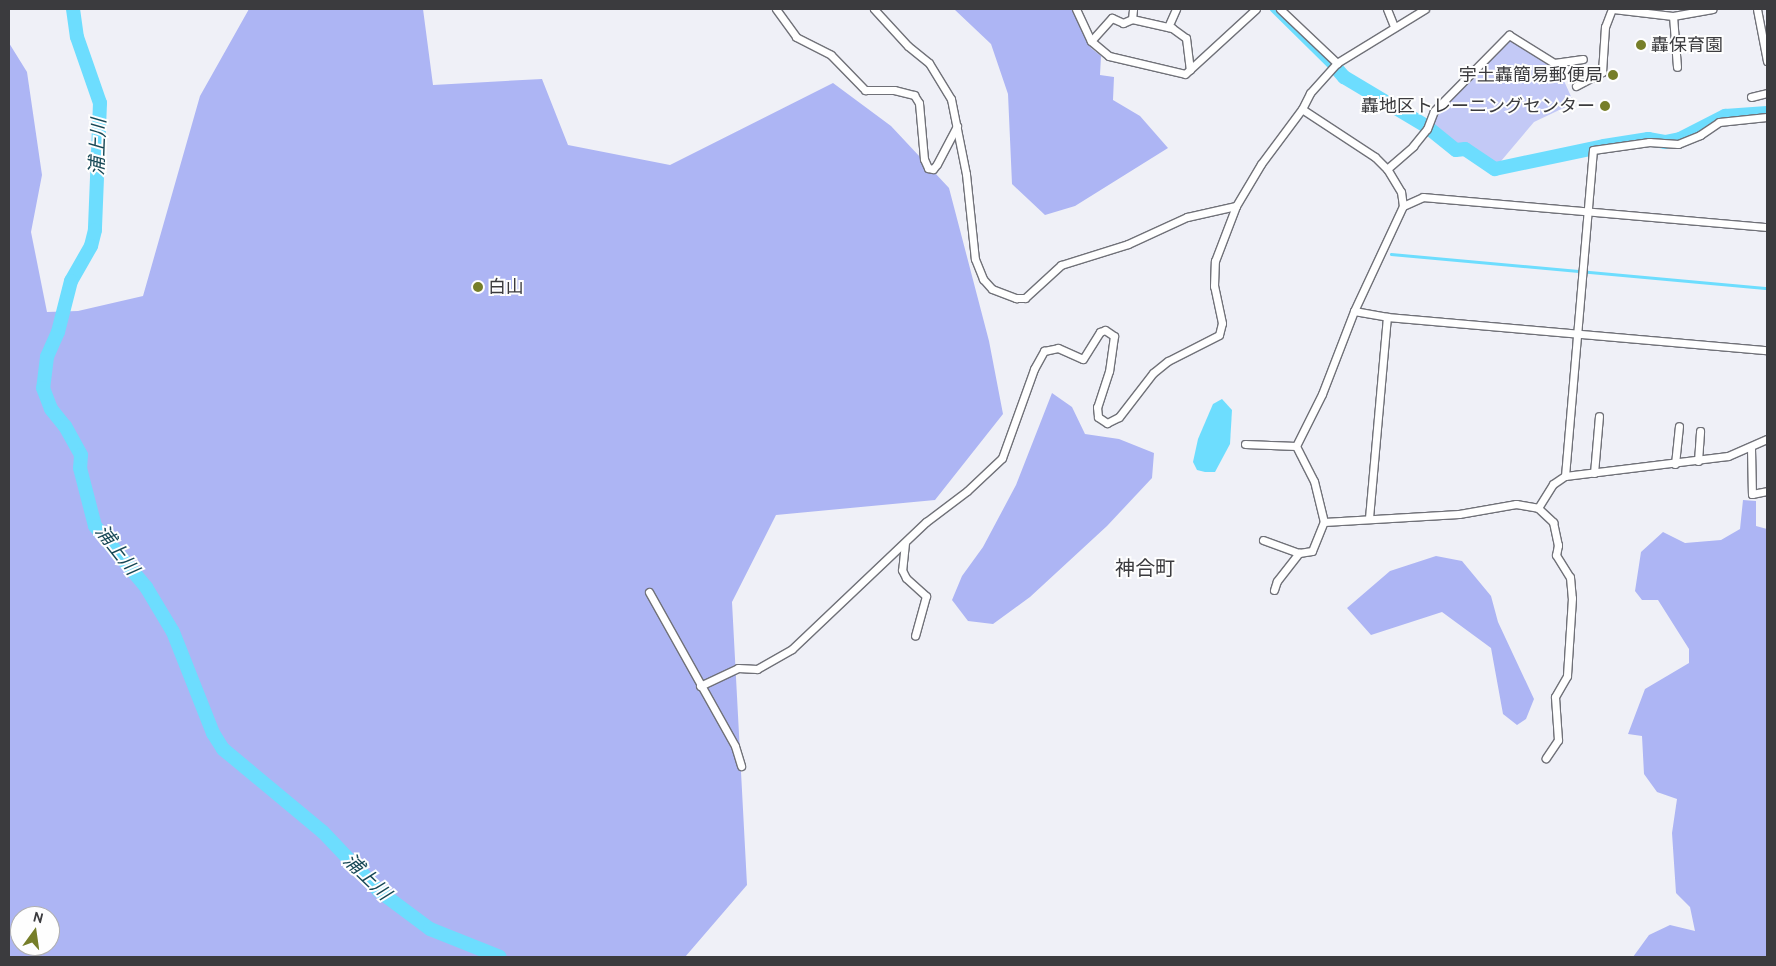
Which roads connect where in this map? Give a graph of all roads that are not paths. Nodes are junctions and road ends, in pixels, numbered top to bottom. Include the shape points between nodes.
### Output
1 (776, 9) edge
2 (874, 9) edge
3 (1076, 9) edge
4 (1133, 9) edge
5 (1176, 9) edge
6 (1256, 9) edge
7 (1280, 9) edge
8 (1387, 9) edge
9 (1425, 9) edge
10 (1612, 9) edge
11 (1712, 9) edge
12 (1757, 9) edge
13 (1675, 13) edge
14 (1132, 19) junction
15 (1394, 26) junction
16 (1168, 28) junction
17 (1091, 40) junction
18 (1583, 59) dead end
19 (1767, 60) edge
20 (1337, 63) junction
21 (1677, 67) dead end
22 (1190, 70) junction
23 (1576, 86) dead end
24 (1767, 92) edge
25 (1751, 96) dead end
26 (1302, 109) junction
27 (1767, 116) edge
28 (957, 126) junction
29 (1387, 169) junction
30 (1236, 206) junction
31 (1403, 206) junction
32 (1587, 212) junction
33 (1767, 227) edge
34 (1354, 311) junction
35 (1386, 317) junction
36 (1578, 333) junction
37 (1767, 350) edge
38 (1599, 416) dead end
39 (1679, 426) dead end
40 (1700, 431) dead end
41 (1767, 439) edge
42 (1245, 444) dead end
43 (1296, 446) junction
44 (1751, 448) junction
45 (1698, 461) junction
46 (1675, 464) junction
47 (1594, 473) junction
48 (1565, 476) junction
49 (1767, 491) edge
50 (1538, 508) junction
51 (1369, 518) junction
52 (1324, 522) junction
53 (1263, 540) dead end
54 (905, 543) junction
55 (1299, 553) junction
56 (1274, 590) dead end
57 (649, 592) dead end
58 (915, 636) dead end
59 (700, 686) junction
60 (1546, 758) dead end
61 (740, 766) dead end

1 - 28 street via 796,37 831,54 865,90 894,90 914,95 920,103 924,159 928,168 933,169 937,164
2 - 28 street via 942,80 952,99
3 - 17 street
4 - 14 street
5 - 16 street
6 - 22 street
7 - 20 street
8 - 15 street
9 - 15 street
10 - 13 street
10 - 23 street via 1605,27 1602,72
11 - 13 street
12 - 19 street
13 - 21 street
14 - 16 street
14 - 17 street via 1122,23 1112,18
15 - 20 street
16 - 22 street via 1186,38
17 - 22 street via 1109,56 1176,74
18 - 29 street via 1554,63 1509,35 1434,111 1427,129
20 - 26 street via 1310,93
24 - 25 street
26 - 29 street via 1345,136
26 - 30 street via 1261,164
27 - 32 street via 1719,122 1678,144 1649,142 1593,150
28 - 30 street via 975,260 983,279 992,289 1016,298 1034,293 1061,265 1128,244 1187,217 1208,215
29 - 31 street via 1401,192
30 - 54 street via 1215,261 1214,286 1222,323 1219,335 1168,361 1153,373 1119,417 1107,424 1098,417 1097,406 1109,371 1114,336 1104,330 1100,332 1083,359 1058,348 1044,351 1034,369 1002,458
31 - 32 street via 1423,197
31 - 34 street
32 - 33 street
32 - 36 street
34 - 35 street
34 - 43 street via 1322,394
35 - 36 street
35 - 51 street
36 - 37 street
36 - 48 street
38 - 47 street
39 - 46 street
40 - 45 street
41 - 44 street
42 - 43 street
43 - 52 street via 1314,481
44 - 45 street
44 - 49 street via 1752,494
45 - 46 street
46 - 47 street
47 - 48 street
48 - 50 street via 1553,484
50 - 51 street via 1516,504 1459,514
50 - 60 street via 1553,522 1558,545 1556,555 1570,577 1572,598 1566,676 1555,697 1558,740
51 - 52 street
52 - 55 street via 1312,551
53 - 55 street
54 - 58 street via 902,570 926,596
54 - 59 street via 792,649 757,669 738,668
55 - 56 street via 1277,581
57 - 59 street
59 - 61 street via 735,746

